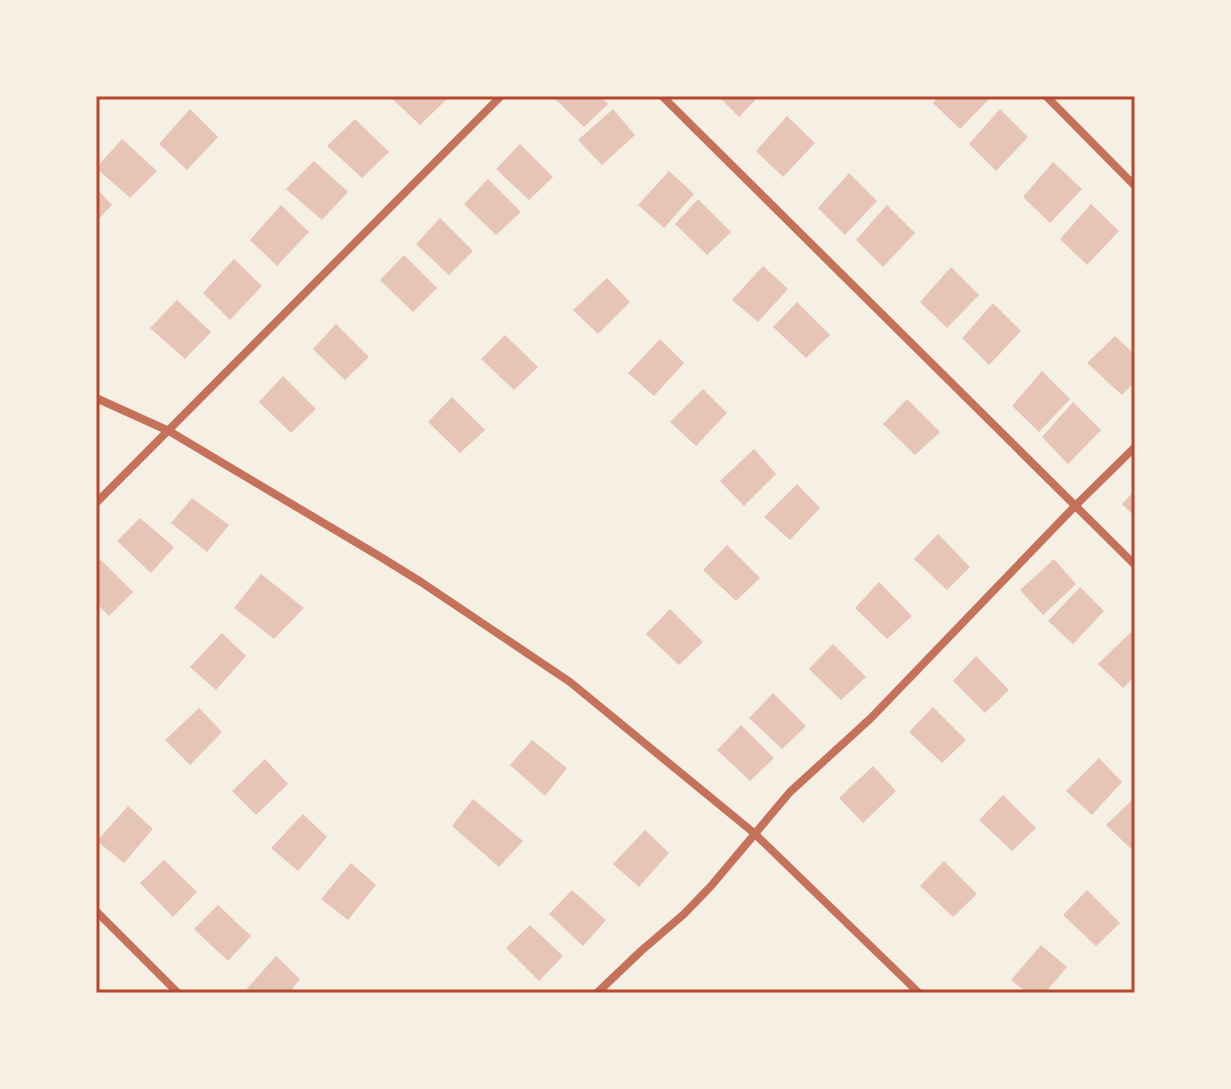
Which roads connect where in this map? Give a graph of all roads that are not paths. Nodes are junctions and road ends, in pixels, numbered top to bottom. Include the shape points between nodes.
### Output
1 (662, 96) edge
2 (1046, 96) edge
3 (499, 97) edge
4 (1135, 186) edge
5 (96, 398) edge
6 (169, 431) junction
7 (1135, 447) edge
8 (96, 503) edge
9 (1076, 505) junction
10 (1135, 565) edge
11 (754, 833) junction
12 (96, 911) edge
13 (178, 993) edge
14 (597, 993) edge
15 (919, 993) edge

1 - 9 street
2 - 4 street
3 - 6 street
5 - 6 street
6 - 8 street
6 - 11 street via 421,582 570,682
7 - 9 street
9 - 10 street
9 - 11 street
11 - 14 street via 684,914
11 - 15 street
12 - 13 street

